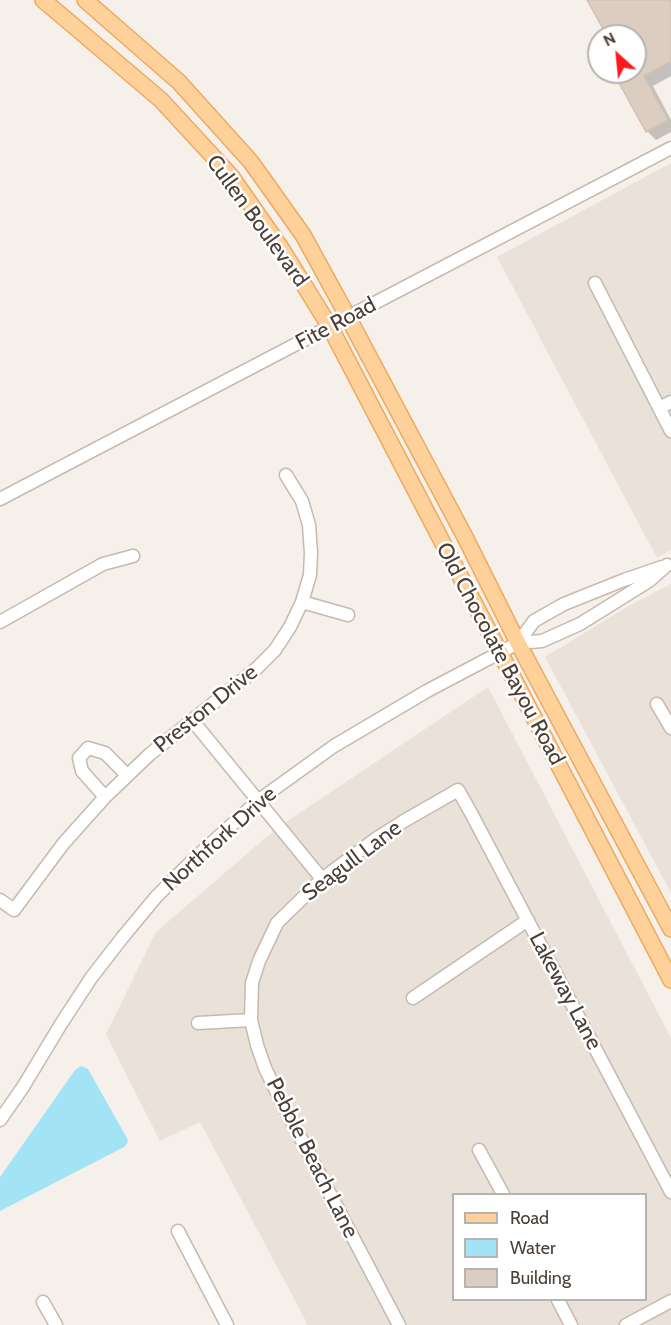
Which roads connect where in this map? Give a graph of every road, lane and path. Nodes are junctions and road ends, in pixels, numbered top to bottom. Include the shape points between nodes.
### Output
1 (43, 0) edge
2 (85, 0) edge
3 (671, 148) edge
4 (595, 283) dead end
5 (348, 317) junction
6 (330, 327) junction
7 (671, 402) edge
8 (659, 408) junction
9 (671, 431) edge
10 (286, 475) dead end
11 (0, 499) edge
12 (133, 556) dead end
13 (669, 564) edge
14 (302, 602) junction
15 (348, 615) dead end
16 (0, 622) edge
17 (518, 643) junction
18 (499, 652) junction
19 (657, 704) dead end
20 (192, 720) junction
21 (671, 728) edge
22 (127, 775) junction
23 (458, 790) joint
24 (105, 797) junction
25 (259, 801) junction
26 (322, 879) junction
27 (0, 900) edge
28 (528, 920) junction
29 (671, 929) edge
30 (671, 980) edge
31 (252, 983) joint
32 (413, 998) dead end
33 (251, 1020) junction
34 (198, 1023) dead end
35 (0, 1120) edge
36 (479, 1149) dead end
37 (671, 1192) edge
38 (502, 1193) edge
39 (178, 1231) dead end
40 (559, 1301) edge
41 (671, 1301) edge
42 (43, 1302) dead end
43 (56, 1325) edge
44 (226, 1325) edge
45 (399, 1325) edge
46 (571, 1325) edge
47 (626, 1325) edge

1 - 6 main road, Cullen Boulevard via 161,100 231,176
2 - 5 main road, Cullen Boulevard via 179,82 251,162 303,235
3 - 5 street, Fite Road
4 - 8 street
5 - 6 street, Fite Road
5 - 17 main road, Old Chocolate Bayou Road
6 - 11 street, Fite Road
6 - 18 main road, Old Chocolate Bayou Road
7 - 8 street
8 - 9 street
10 - 14 street, Preston Drive via 302,501 309,525 310,575
12 - 16 street via 103,564
13 - 17 street, Northfork Drive via 650,581 580,624 542,641
13 - 17 street, Northfork Drive via 564,604 534,621
14 - 15 street
14 - 20 street, Preston Drive via 275,650
17 - 18 street, Northfork Drive
17 - 29 main road, Old Chocolate Bayou Road
18 - 25 street, Northfork Drive via 352,735
18 - 30 main road, Old Chocolate Bayou Road
19 - 21 street
20 - 22 street, Preston Drive
20 - 25 street
22 - 24 street, Preston Drive
22 - 24 street via 105,753 88,748 79,758 82,771
23 - 26 street, Seagull Lane via 376,838
23 - 28 street, Lakeway Lane
24 - 27 street, Preston Drive via 63,844 14,910
25 - 26 street
25 - 35 street, Northfork Drive via 156,897 122,938 91,978
26 - 31 street, Seagull Lane via 278,923
28 - 32 street
28 - 37 street, Lakeway Lane
31 - 33 street, Pebble Beach Lane
33 - 34 street
33 - 45 street, Pebble Beach Lane via 262,1060 277,1093
36 - 38 street
39 - 44 street
40 - 46 street
41 - 47 street
42 - 43 street

